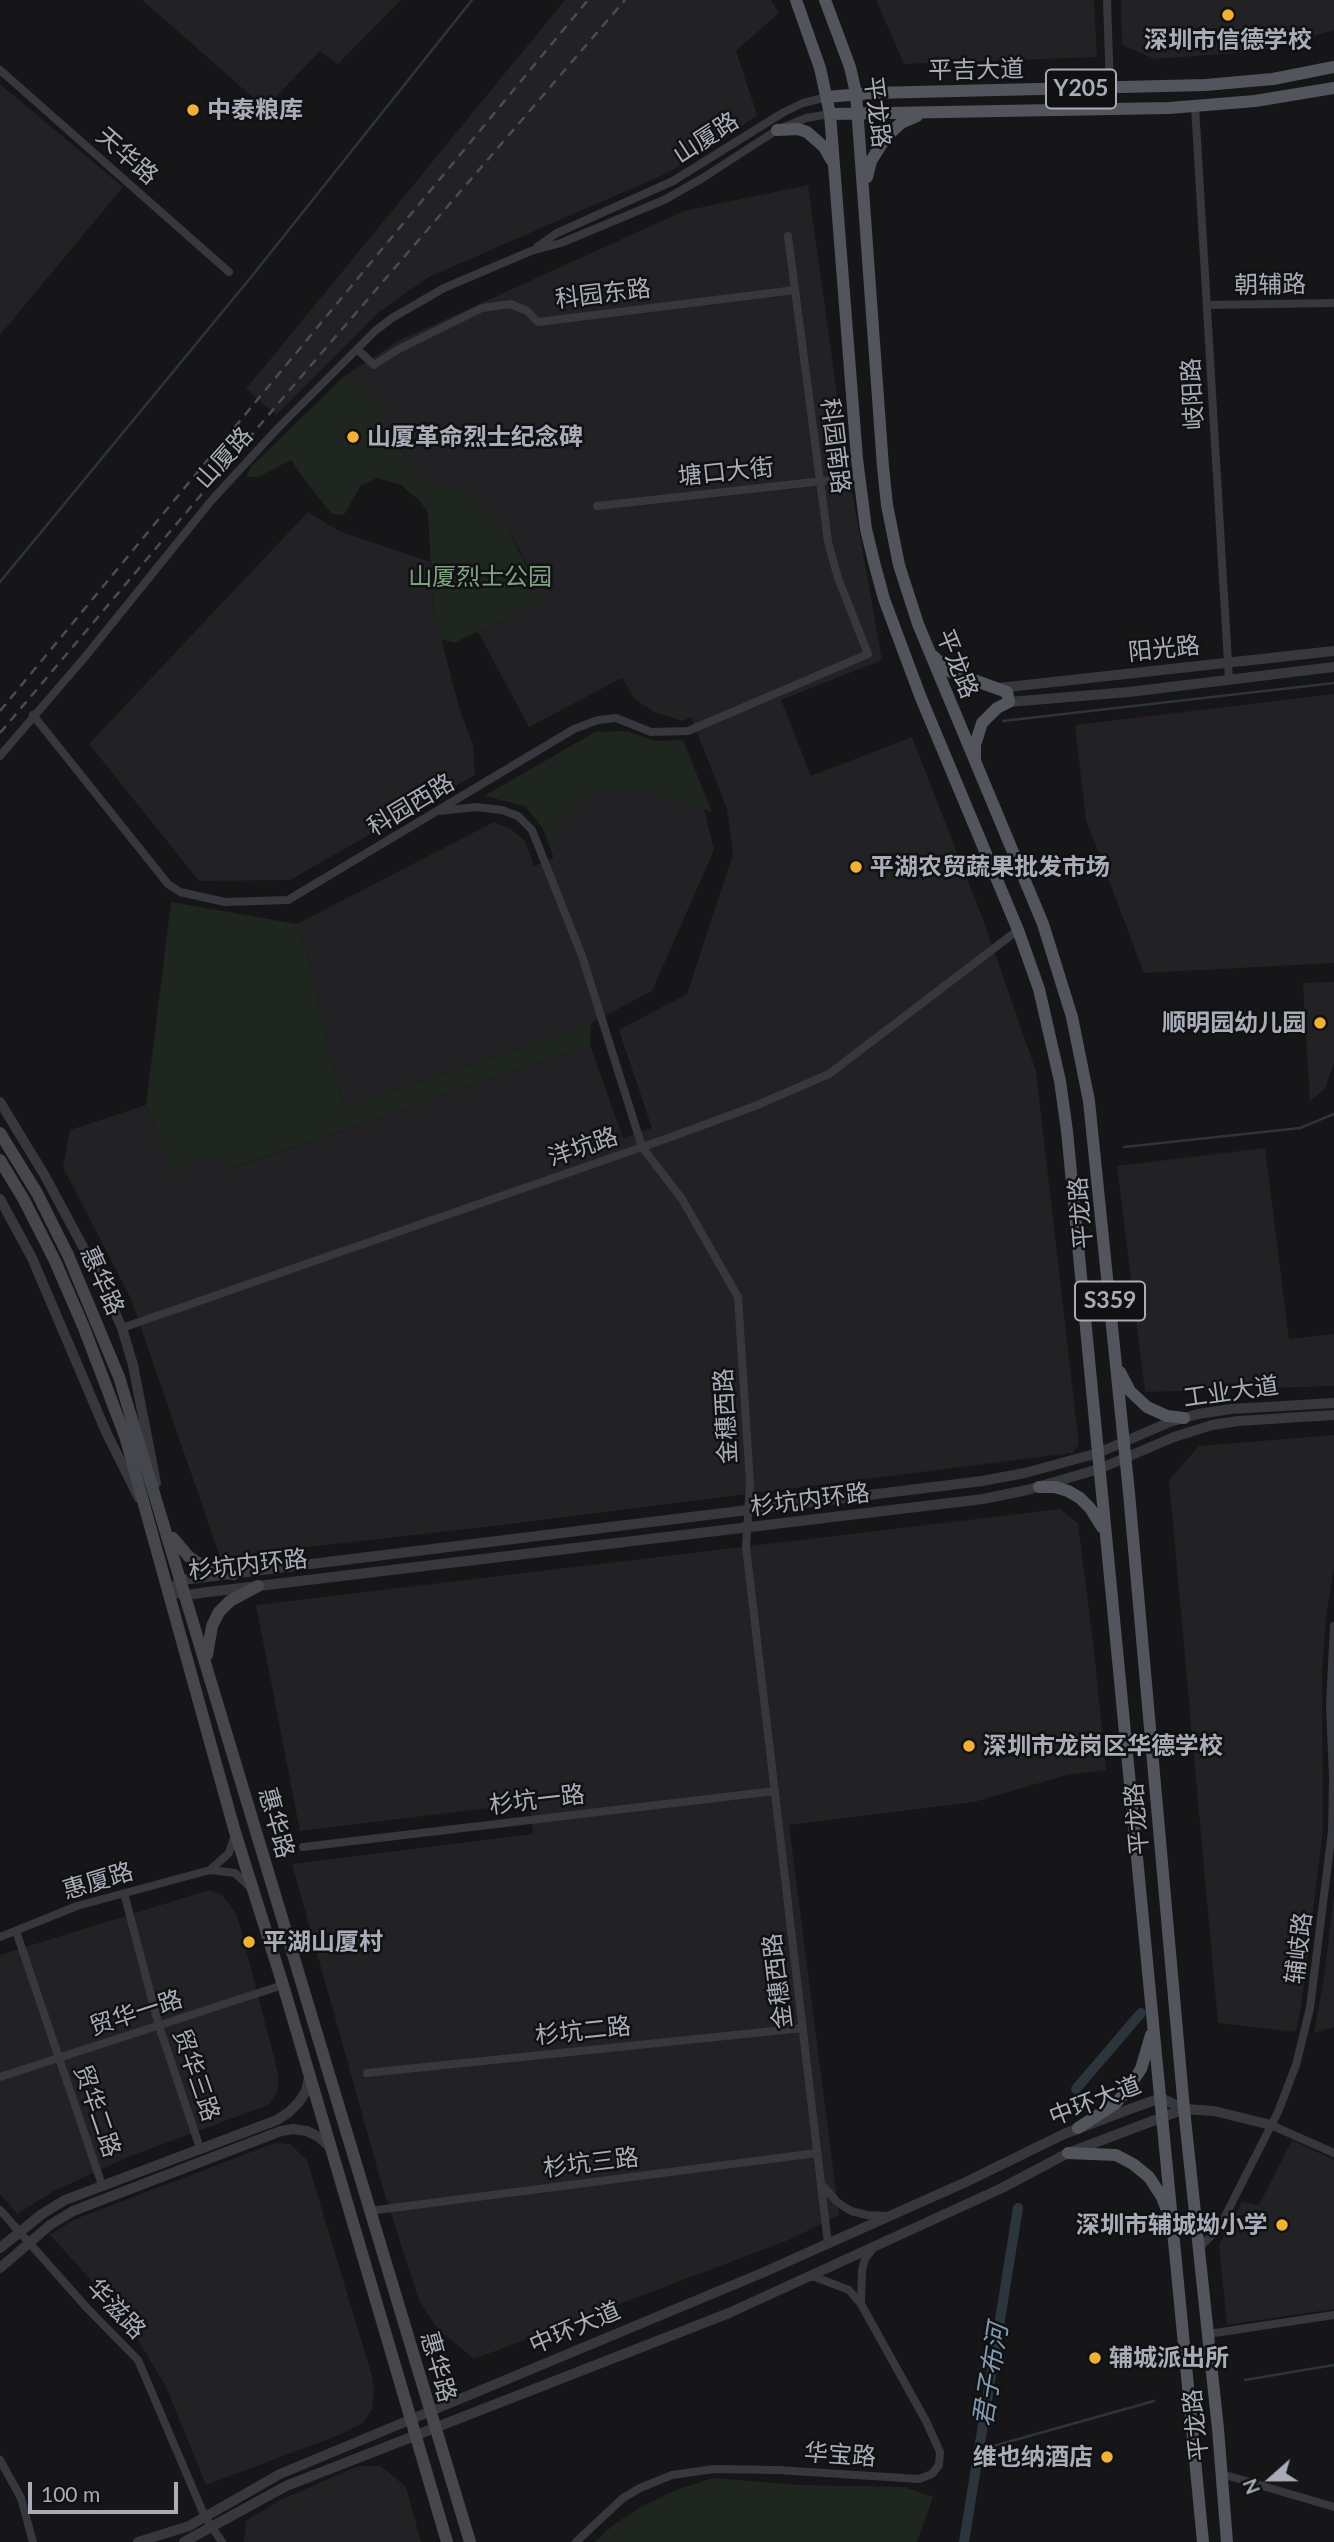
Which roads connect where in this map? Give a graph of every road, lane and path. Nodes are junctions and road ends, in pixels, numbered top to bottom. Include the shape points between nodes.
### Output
1 (796, 0) edge
2 (825, 0) edge
3 (1107, 0) edge
4 (1334, 67) edge
5 (0, 70) edge
6 (1334, 88) edge
7 (1110, 89) junction
8 (856, 93) junction
9 (827, 97) junction
10 (1195, 106) junction
11 (930, 112) junction
12 (830, 114) junction
13 (858, 114) junction
14 (777, 130) junction
15 (835, 171) junction
16 (864, 192) junction
17 (788, 236) dead end
18 (531, 251) junction
19 (229, 272) dead end
20 (795, 290) junction
21 (1334, 303) edge
22 (1207, 305) junction
23 (356, 349) junction
24 (859, 477) junction
25 (820, 481) junction
26 (597, 506) dead end
27 (927, 647) junction
28 (1334, 651) edge
29 (868, 654) joint
30 (1228, 664) junction
31 (1334, 667) edge
32 (1229, 680) junction
33 (999, 688) junction
34 (1009, 702) junction
35 (33, 715) junction
36 (0, 756) edge
37 (976, 769) junction
38 (440, 811) junction
39 (1018, 930) junction
40 (0, 1102) edge
41 (1, 1135) edge
42 (642, 1147) junction
43 (0, 1160) edge
44 (0, 1199) edge
45 (122, 1328) junction
46 (1115, 1356) junction
47 (1334, 1403) edge
48 (1334, 1415) edge
49 (1184, 1418) junction
50 (1124, 1442) junction
51 (1098, 1453) junction
52 (1125, 1458) junction
53 (1099, 1469) junction
54 (1039, 1487) junction
55 (159, 1503) junction
56 (144, 1507) junction
57 (748, 1511) junction
58 (167, 1529) junction
59 (747, 1529) junction
60 (1106, 1539) junction
61 (233, 1574) junction
62 (182, 1580) junction
63 (258, 1586) junction
64 (168, 1591) junction
65 (187, 1595) junction
66 (1334, 1626) edge
67 (207, 1662) junction
68 (775, 1791) junction
69 (235, 1832) junction
70 (303, 1847) dead end
71 (210, 1870) junction
72 (253, 1892) junction
73 (124, 1893) junction
74 (16, 1931) junction
75 (0, 1937) edge
76 (284, 1985) junction
77 (1153, 2014) junction
78 (159, 2026) junction
79 (803, 2028) junction
80 (58, 2058) junction
81 (367, 2073) dead end
82 (0, 2077) edge
83 (309, 2077) junction
84 (1161, 2098) junction
85 (1184, 2109) junction
86 (1162, 2117) junction
87 (1271, 2125) junction
88 (1078, 2128) junction
89 (200, 2148) junction
90 (331, 2148) junction
91 (817, 2153) junction
92 (1068, 2153) junction
93 (1334, 2153) edge
94 (821, 2184) junction
95 (102, 2185) junction
96 (0, 2210) edge
97 (369, 2211) junction
98 (891, 2215) junction
99 (1172, 2225) junction
100 (19, 2232) junction
101 (28, 2244) junction
102 (828, 2244) junction
103 (875, 2246) junction
104 (0, 2248) edge
105 (1199, 2248) junction
106 (0, 2268) edge
107 (807, 2277) junction
108 (861, 2304) junction
109 (1334, 2315) edge
110 (1208, 2334) junction
111 (429, 2412) junction
112 (412, 2419) junction
113 (434, 2428) junction
114 (417, 2435) junction
115 (0, 2460) edge
116 (1222, 2474) junction
117 (1334, 2507) edge
118 (205, 2517) junction
119 (213, 2527) junction
120 (33, 2542) edge
121 (138, 2542) edge
122 (184, 2542) edge
123 (222, 2542) edge
124 (447, 2542) edge
125 (470, 2542) edge
126 (576, 2542) edge
127 (1203, 2542) edge
128 (1227, 2542) edge

1 - 9 main road, 平龙路 / S359
2 - 8 main road, 平龙路 / S359
3 - 7 street
4 - 7 main road, 平吉大道 / Y205 via 1238,83
5 - 19 street, 天华路
6 - 10 main road, 平吉大道 / Y205
7 - 8 main road, 平吉大道 / Y205
8 - 9 main road, 平吉大道 / Y205
8 - 13 main road, 平龙路 / S359
9 - 12 main road, 平龙路 / S359
9 - 18 street, 山厦路 via 784,112 673,181 557,233
10 - 11 main road, 平吉大道 / Y205
10 - 22 street, 岐阳路
11 - 13 main road, 平吉大道 / Y205
11 - 16 main road via 901,123 886,137 871,161
12 - 13 main road, 平吉大道 / Y205
12 - 14 street, 山厦路
12 - 15 main road, 平龙路 / S359
13 - 16 main road, 平龙路 / S359
14 - 15 main road via 807,132 824,147
14 - 18 street, 山厦路 via 663,200
15 - 24 main road, 平龙路 / S359
16 - 27 main road, 平龙路 / S359 via 887,505 899,565
17 - 20 street, 科园南路
18 - 23 street, 山厦路 via 426,296
20 - 23 street, 科园东路 via 538,322 511,304 482,308 374,365
20 - 25 street, 科园南路
21 - 22 street, 朝辅路
22 - 30 street, 岐阳路
23 - 35 street, 山厦路 via 211,501
24 - 25 street, 塘口大街
24 - 39 main road, 平龙路 / S359 via 871,551 893,622
25 - 26 street, 塘口大街
25 - 29 street, 科园南路 via 828,542
27 - 33 main road via 951,672
27 - 37 main road, 平龙路 / S359
28 - 30 street, 阳光路
29 - 38 street, 科园西路 via 688,731 651,732 616,718 598,720 574,729
30 - 32 street, 岐阳路
30 - 33 street, 阳光路
31 - 32 street, 阳光路
32 - 34 street, 阳光路
33 - 34 main road via 1007,692
34 - 37 main road via 982,723 975,745
35 - 36 street, 山厦路
35 - 38 street, 科园西路 via 168,884 180,892 225,902 288,900
37 - 46 main road, 平龙路 / S359 via 1043,924 1081,1056 1096,1150
38 - 42 street, 金穗西路 via 502,810 518,816 532,830 582,956
39 - 42 street, 洋坑路 via 829,1074
39 - 51 main road, 平龙路 / S359 via 1039,989 1060,1081
40 - 45 street via 51,1187
41 - 55 main road, 惠华路 via 43,1206 97,1322
42 - 45 street, 洋坑路
42 - 57 street, 金穗西路 via 682,1199 738,1297
43 - 56 main road, 惠华路 via 55,1261 84,1328 125,1436
44 - 56 street via 32,1258 107,1434
45 - 55 street
46 - 49 main road via 1138,1400 1156,1413
46 - 50 main road, 平龙路 / S359
47 - 49 street, 工业大道 via 1231,1409
48 - 52 street, 工业大道 via 1212,1425
49 - 50 street, 工业大道
50 - 51 street, 工业大道
50 - 52 main road, 平龙路 / S359
51 - 53 main road, 平龙路 / S359
51 - 57 street, 杉坑内环路 via 982,1481
52 - 53 street, 工业大道
52 - 85 main road, 平龙路 / S359
53 - 54 street, 杉坑内环路
53 - 60 main road, 平龙路 / S359
54 - 59 street, 杉坑内环路 via 983,1499
54 - 60 main road via 1068,1491 1080,1498 1100,1522
55 - 58 main road, 惠华路
56 - 64 main road, 惠华路
57 - 59 street, 金穗西路
57 - 61 street, 杉坑内环路
58 - 61 main road via 189,1557
58 - 62 main road, 惠华路
59 - 63 street, 杉坑内环路
59 - 68 street, 金穗西路
60 - 77 main road, 平龙路 / S359
61 - 62 street, 杉坑内环路
62 - 64 street, 杉坑内环路
62 - 65 main road, 惠华路
63 - 65 street, 杉坑内环路
63 - 67 main road via 219,1612 207,1644
64 - 65 street, 杉坑内环路
64 - 69 main road, 惠华路
65 - 67 main road, 惠华路
66 - 87 street, 辅岐路 via 1332,1831 1315,1977 1296,2065
67 - 97 main road, 惠华路
68 - 70 street, 杉坑一路
68 - 79 street, 金穗西路
69 - 71 street via 229,1853
69 - 72 main road, 惠华路
71 - 72 street via 235,1873
71 - 73 street, 惠厦路
72 - 76 main road, 惠华路
73 - 74 street, 惠厦路
73 - 78 street, 贸华三路
74 - 75 street, 惠厦路
74 - 80 street, 贸华二路
76 - 78 street, 贸华一路
76 - 83 main road, 惠华路
77 - 84 main road, 平龙路 / S359
77 - 88 main road via 1147,2055 1133,2082 1115,2104
78 - 80 street, 贸华一路
78 - 89 street, 贸华三路
79 - 81 street, 杉坑二路
79 - 91 street, 金穗西路
80 - 82 street, 贸华一路
80 - 95 street, 贸华二路
83 - 89 street via 306,2091 277,2120
83 - 90 main road, 惠华路
84 - 85 street, 中环大道
84 - 86 main road, 平龙路 / S359
84 - 88 street, 中环大道
85 - 86 street, 中环大道
85 - 87 street
85 - 105 main road, 平龙路 / S359
86 - 92 street, 中环大道
86 - 99 main road, 平龙路 / S359
87 - 93 street
87 - 105 street, 辅岐路 via 1219,2228
88 - 98 street, 中环大道
89 - 95 street
90 - 101 street via 307,2131 281,2131 94,2202 50,2225
90 - 112 main road, 惠华路
91 - 94 street, 金穗西路
91 - 97 street, 杉坑三路
92 - 99 main road via 1116,2155 1133,2164 1162,2197
92 - 103 street, 中环大道
94 - 98 street via 851,2211
94 - 102 street, 金穗西路
95 - 100 street via 65,2200
96 - 100 street, 华滋路
97 - 111 main road, 惠华路
98 - 102 street, 中环大道
99 - 127 main road, 平龙路 / S359
100 - 101 street, 华滋路
100 - 104 street
101 - 106 street
101 - 118 street, 华滋路 via 138,2360
102 - 111 street, 中环大道
103 - 107 street, 中环大道
103 - 108 street via 862,2270
105 - 110 main road, 平龙路 / S359
107 - 108 street via 849,2290
107 - 113 street, 中环大道 via 729,2313
108 - 126 street, 华宝路 via 940,2452 939,2465 932,2473 919,2479 740,2469 672,2475 623,2498
109 - 110 street
110 - 116 main road, 平龙路 / S359
111 - 112 street, 中环大道
111 - 113 main road, 惠华路
112 - 114 main road, 惠华路
112 - 118 street, 中环大道 via 280,2474
113 - 114 street, 中环大道
113 - 125 main road, 惠华路
114 - 119 street, 中环大道 via 286,2486
114 - 124 main road, 惠华路
115 - 120 street via 21,2498
116 - 117 street
116 - 128 main road, 平龙路 / S359
118 - 119 street, 华滋路
118 - 121 street, 中环大道
119 - 122 street, 中环大道
119 - 123 street, 华滋路

